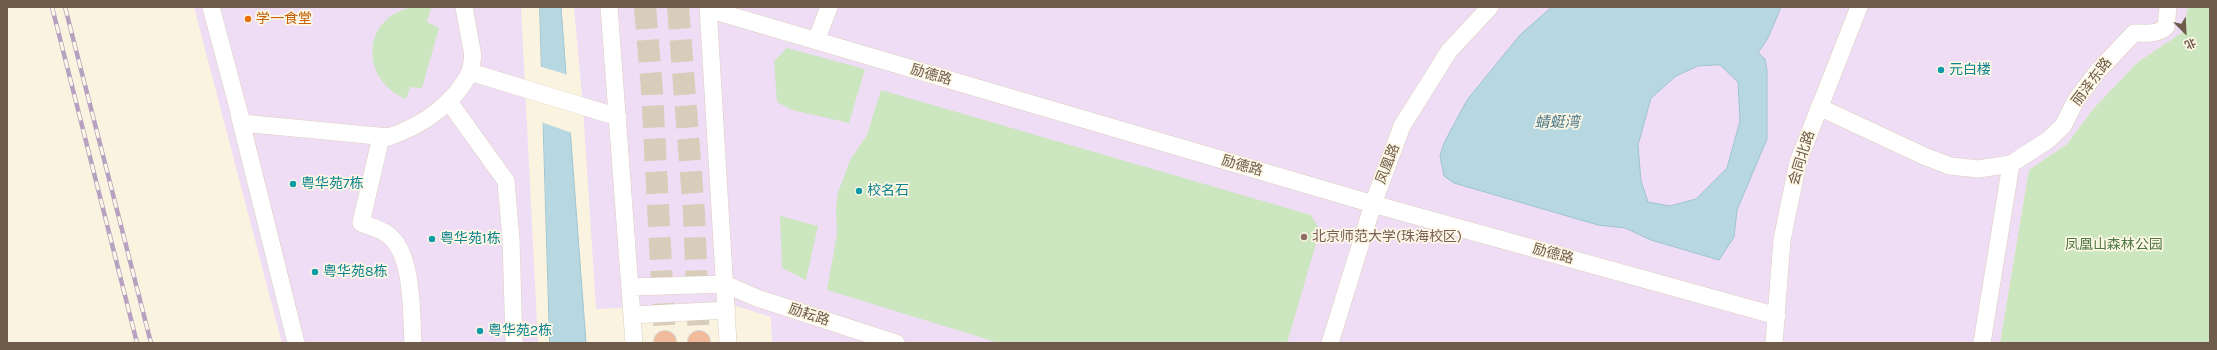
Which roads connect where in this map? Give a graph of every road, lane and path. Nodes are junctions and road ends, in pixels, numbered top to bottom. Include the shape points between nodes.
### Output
1 (211, 7) edge
2 (464, 7) edge
3 (609, 7) edge
4 (829, 7) edge
5 (1490, 7) edge
6 (1859, 7) edge
7 (2168, 7) edge
8 (708, 8) edge
9 (816, 41) junction
10 (470, 72) junction
11 (449, 102) junction
12 (237, 103) junction
13 (1819, 107) junction
14 (618, 117) junction
15 (381, 138) junction
16 (2011, 164) junction
17 (1377, 205) junction
18 (725, 284) junction
19 (631, 287) junction
20 (727, 310) junction
21 (633, 314) junction
22 (1777, 316) junction
23 (296, 343) edge
24 (413, 343) edge
25 (514, 343) edge
26 (634, 343) edge
27 (728, 343) edge
28 (896, 343) edge
29 (1330, 343) edge
30 (1774, 343) edge
31 (1982, 343) edge

1 - 12 street
2 - 10 street via 473,56
3 - 14 street
4 - 9 street
5 - 17 street, 凤凰路 via 1449,51 1402,126
6 - 13 street, 会同北路
7 - 16 street, 丽泽东路 via 2166,27 2155,33 2134,33 2097,72 2076,100 2063,126 2048,140
8 - 9 street, 励德路
8 - 18 street
9 - 17 street, 励德路
10 - 11 street via 463,87
10 - 14 street
11 - 15 street via 404,131
11 - 25 street via 506,181 511,238
12 - 15 street
12 - 23 street
13 - 16 street, 丽泽东路 via 1950,166 1978,169
13 - 22 street, 会同北路 via 1798,162 1782,240
14 - 19 street
15 - 24 street via 361,223 388,234 400,250 407,266
16 - 31 street
17 - 22 street, 励德路
17 - 29 street, 凤凰路
18 - 19 street
18 - 20 street
18 - 28 street, 励耘路 via 757,298
19 - 21 street
20 - 21 street
20 - 27 street
21 - 26 street
22 - 30 street, 会同北路

